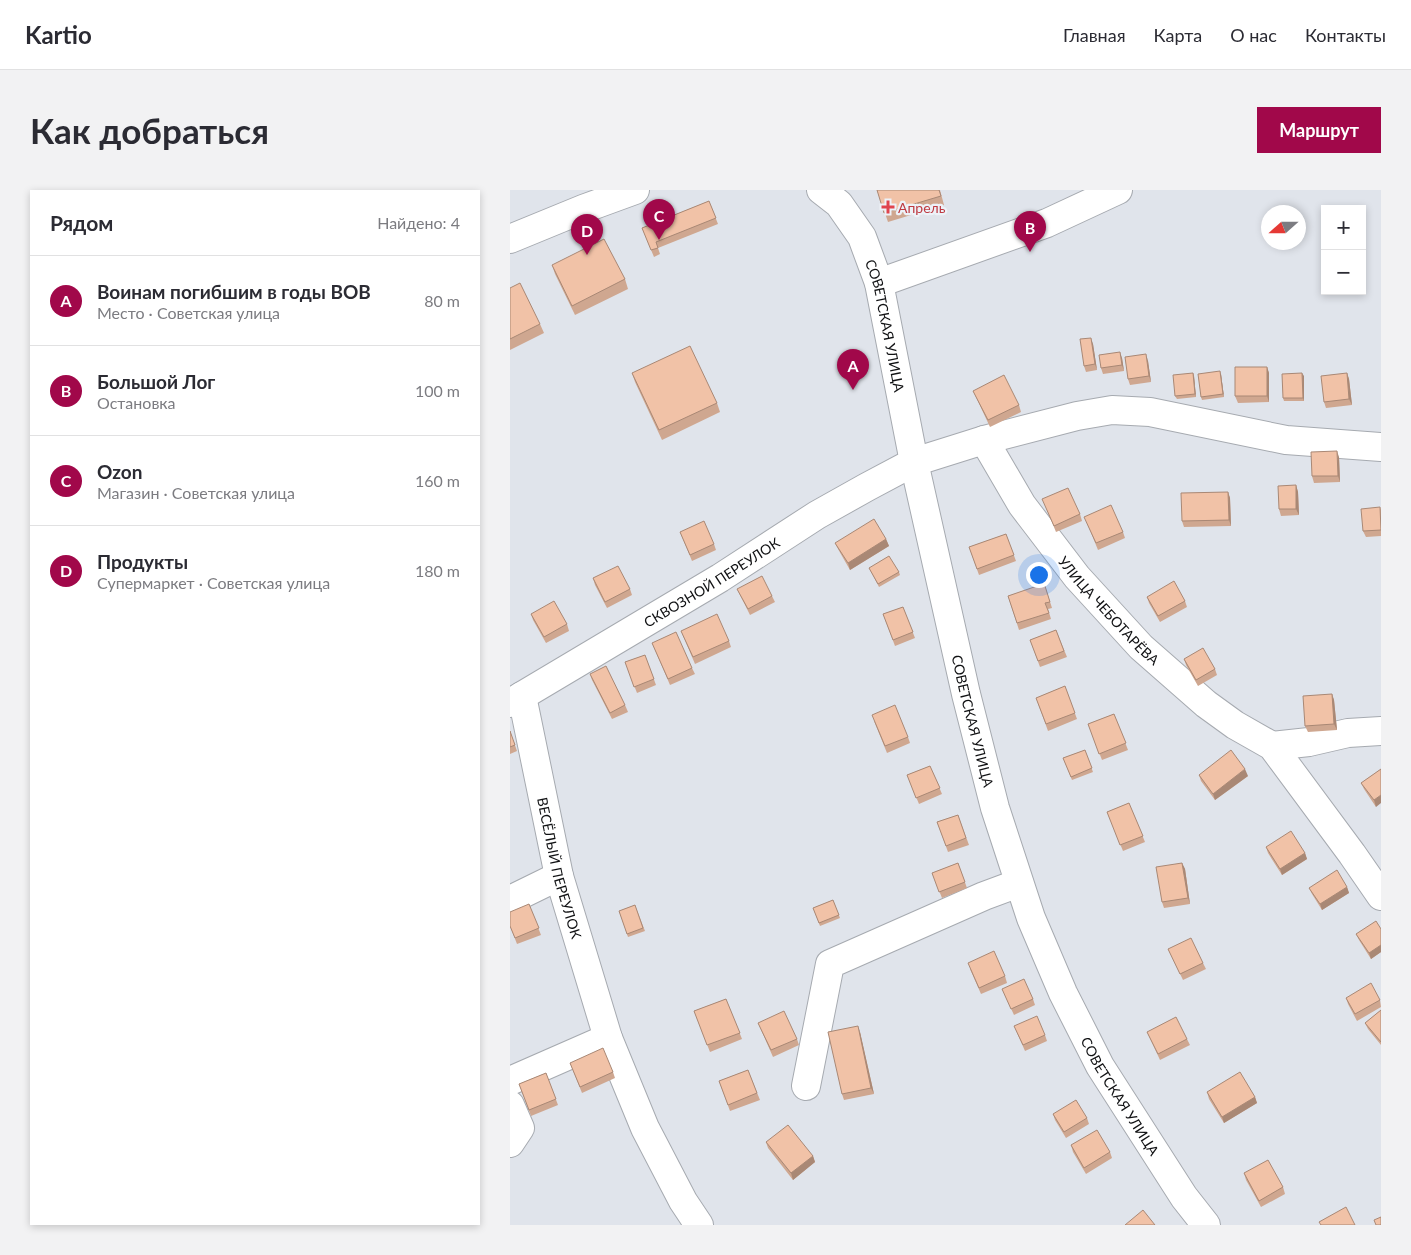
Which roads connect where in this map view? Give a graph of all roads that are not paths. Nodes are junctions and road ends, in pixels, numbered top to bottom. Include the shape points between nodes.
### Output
1 (635, 190) edge
2 (821, 190) edge
3 (1118, 190) edge
4 (510, 239) edge
5 (879, 284) junction
6 (984, 440) junction
7 (1381, 447) edge
8 (914, 462) junction
9 (516, 699) edge
10 (1381, 731) edge
11 (1272, 746) junction
12 (559, 876) junction
13 (1020, 883) junction
14 (1381, 896) edge
15 (510, 900) edge
16 (608, 1038) junction
17 (510, 1081) edge
18 (806, 1086) dead end
19 (510, 1105) edge
20 (510, 1143) edge
21 (699, 1225) edge
22 (1206, 1225) edge

1 - 4 street
2 - 5 street, СОВЕТСКАЯ УЛИЦА via 839,204 862,236
3 - 5 street via 1047,223
5 - 8 street, СОВЕТСКАЯ УЛИЦА
6 - 7 street via 1112,410 1150,412 1286,440
6 - 8 street
6 - 11 street, УЛИЦА ЧЕБОТАРЁВА via 1022,505 1077,577 1141,647 1206,704
8 - 9 street, СКВОЗНОЙ ПЕРЕУЛОК via 817,516 720,578
8 - 13 street, СОВЕТСКАЯ УЛИЦА via 994,808
9 - 12 street, ВЕСЁЛЫЙ ПЕРЕУЛОК
10 - 11 street via 1348,733
11 - 14 street, УЛИЦА ЧЕБОТАРЁВА
12 - 15 street
12 - 16 street, ВЕСЁЛЫЙ ПЕРЕУЛОК
13 - 18 street via 830,964
13 - 22 street, СОВЕТСКАЯ УЛИЦА via 1031,918 1100,1066 1184,1197
16 - 17 street
16 - 21 street, ВЕСЁЛЫЙ ПЕРЕУЛОК via 646,1128 683,1201
19 - 20 street via 520,1128

